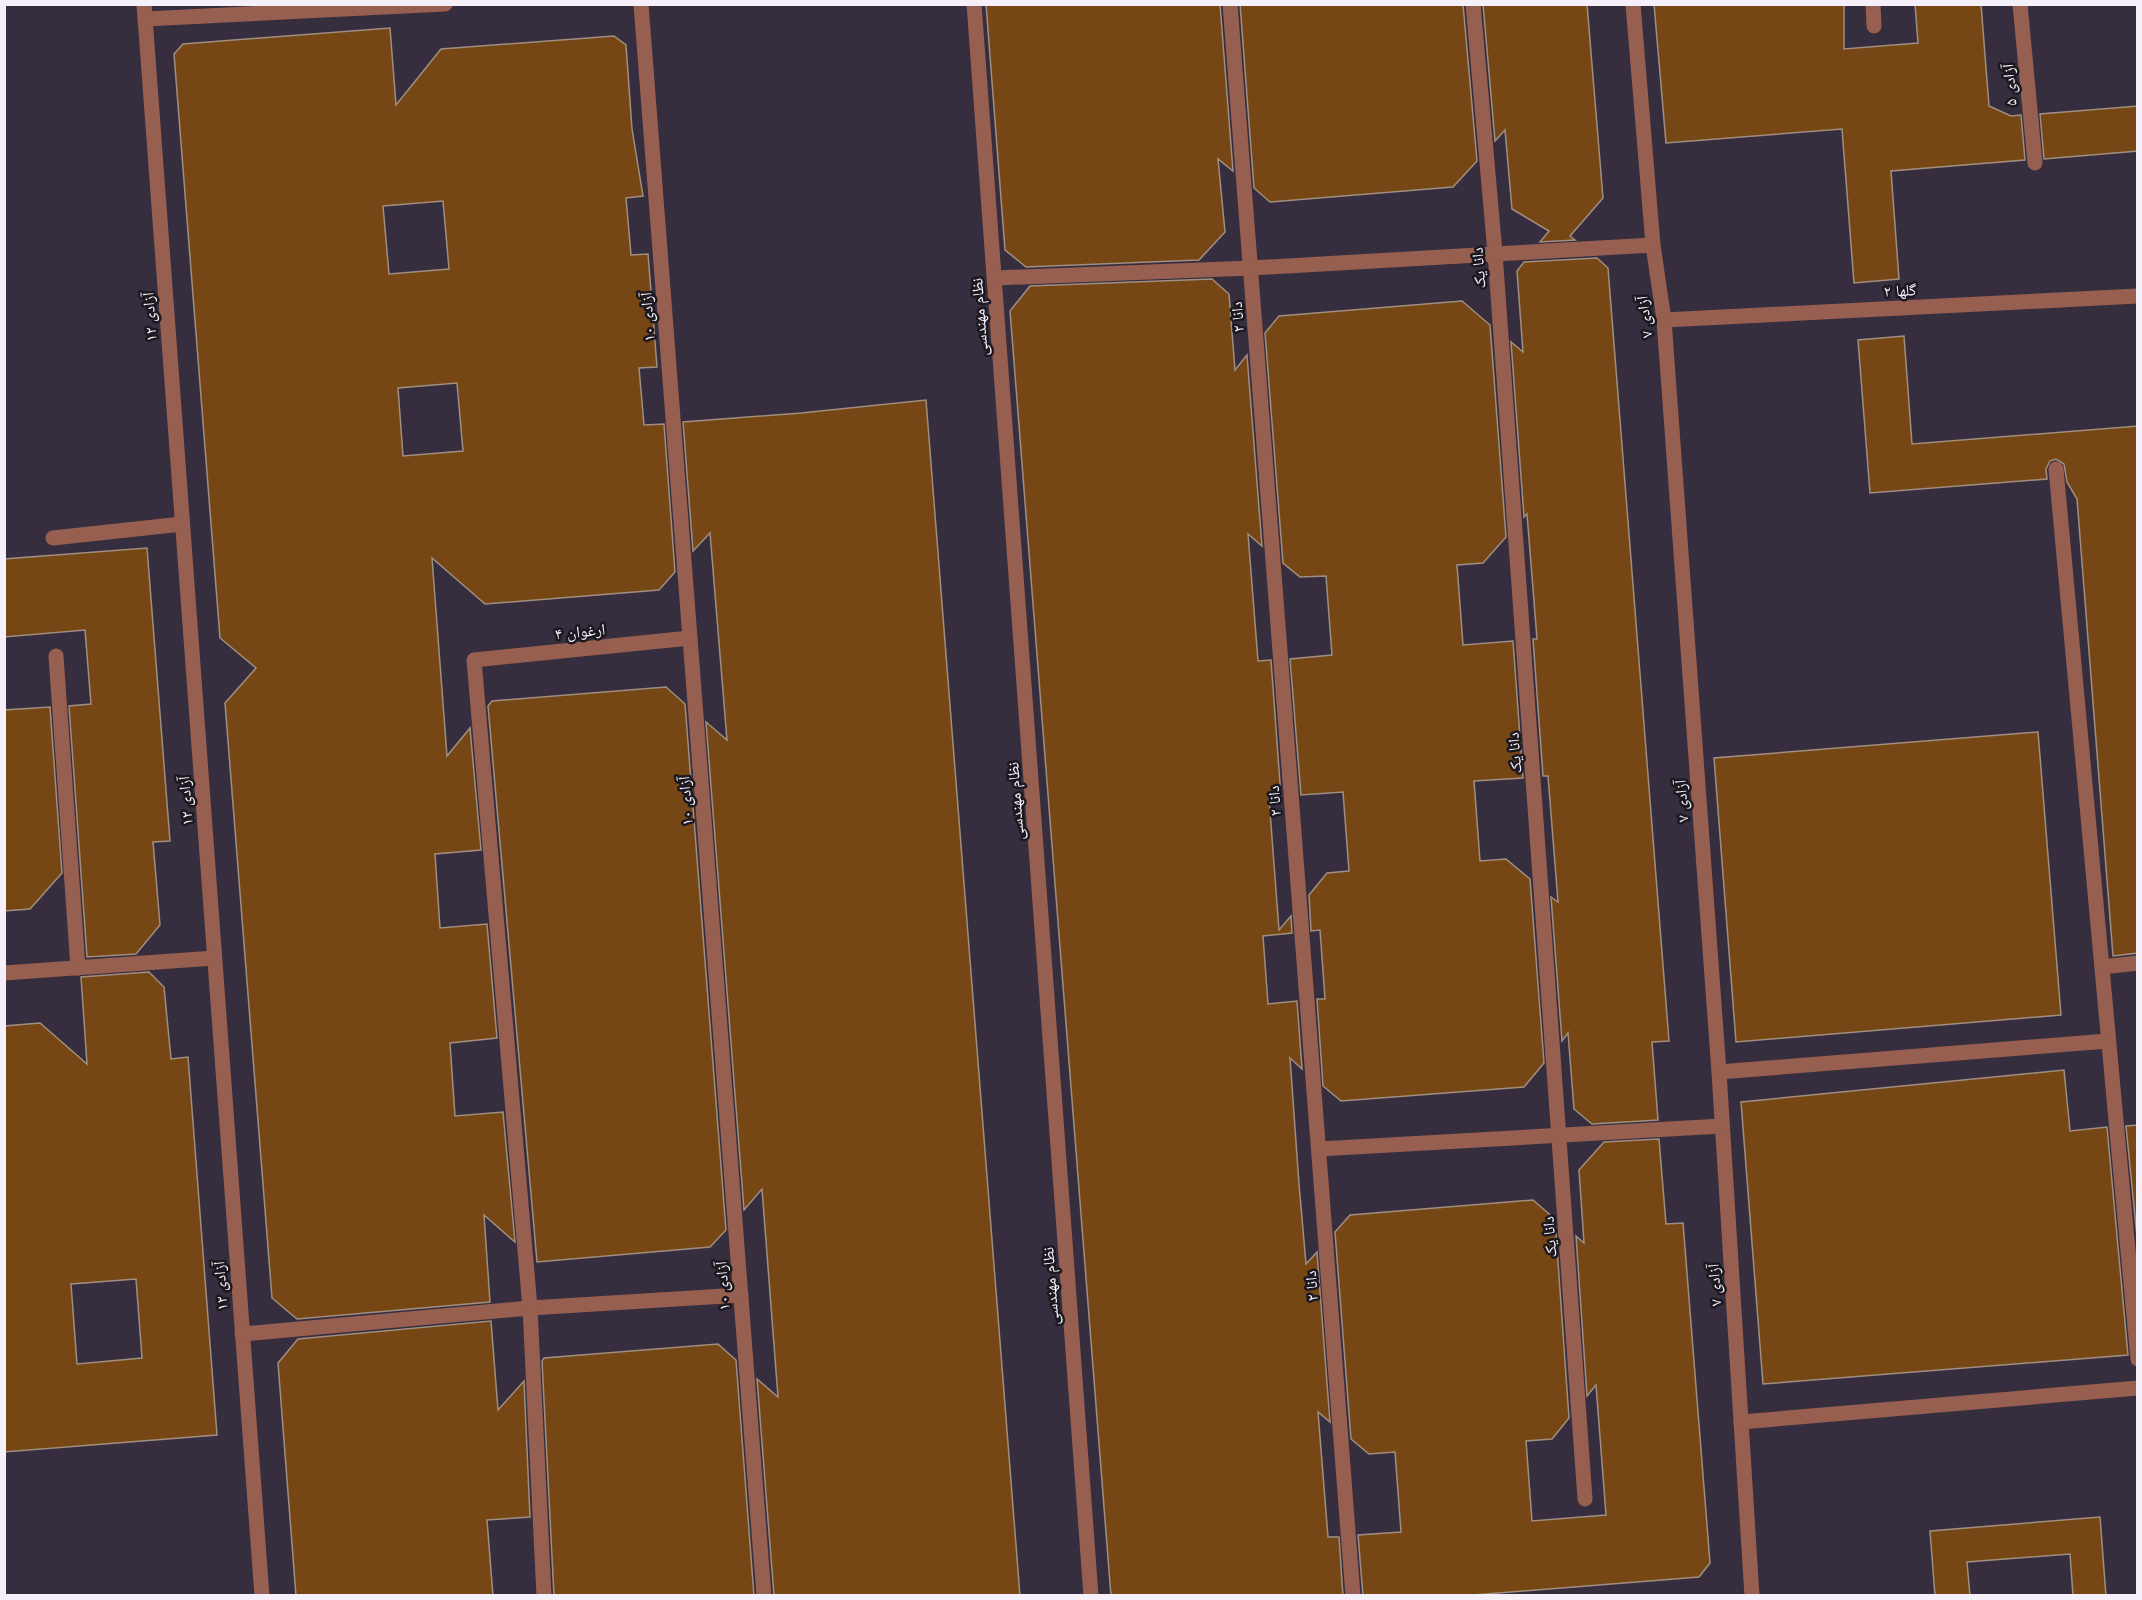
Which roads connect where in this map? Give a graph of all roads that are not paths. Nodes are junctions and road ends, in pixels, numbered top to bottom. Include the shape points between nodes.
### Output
1 (445, 4) edge
2 (641, 4) edge
3 (974, 4) edge
4 (1230, 4) edge
5 (1473, 4) edge
6 (1633, 4) edge
7 (1873, 4) edge
8 (2020, 4) edge
9 (394, 6) edge
10 (145, 12) edge
11 (1874, 26) dead end
12 (2035, 163) dead end
13 (1653, 245) junction
14 (1495, 253) junction
15 (1251, 268) junction
16 (994, 278) junction
17 (2138, 296) edge
18 (1664, 320) junction
19 (2056, 469) dead end
20 (182, 524) junction
21 (53, 538) dead end
22 (690, 638) junction
23 (56, 656) dead end
24 (214, 958) junction
25 (2138, 963) edge
26 (2102, 967) junction
27 (78, 968) junction
28 (4, 973) edge
29 (2108, 1041) junction
30 (1719, 1072) junction
31 (1722, 1125) junction
32 (1560, 1133) junction
33 (1319, 1149) junction
34 (741, 1295) junction
35 (530, 1308) junction
36 (242, 1334) junction
37 (2138, 1359) edge
38 (2138, 1388) edge
39 (1741, 1422) junction
40 (1585, 1498) dead end
41 (262, 1596) edge
42 (544, 1596) edge
43 (764, 1596) edge
44 (1091, 1596) edge
45 (1353, 1596) edge
46 (1752, 1596) edge

1 - 9 street
2 - 22 street, آزادی ۱۰
3 - 16 street, نظام مهندسی
4 - 15 street, دانا ۲
5 - 14 street, دانا یک
6 - 13 street, آزادی ۷
7 - 11 street
8 - 12 street, آزادی ۵
9 - 10 street
10 - 20 street, آزادی ۱۲
13 - 14 street
13 - 18 street, آزادی ۷
14 - 15 street
14 - 32 street, دانا یک
15 - 16 street
15 - 33 street, دانا ۲
16 - 44 street, نظام مهندسی
17 - 18 street, گلها ۲
18 - 30 street, آزادی ۷
19 - 26 street
20 - 21 street
20 - 24 street, آزادی ۱۲
22 - 34 street, آزادی ۱۰
22 - 35 street, ارغوان ۴ via 474,660
23 - 27 street
24 - 27 street
24 - 36 street, آزادی ۱۲
25 - 26 street
26 - 29 street
27 - 28 street
29 - 30 street
29 - 37 street
30 - 31 street, آزادی ۷
31 - 32 street
31 - 39 street, آزادی ۷
32 - 33 street
32 - 40 street, دانا یک
33 - 45 street, دانا ۲
34 - 35 street
34 - 43 street, آزادی ۱۰
35 - 36 street
35 - 42 street
36 - 41 street, آزادی ۱۲
38 - 39 street
39 - 46 street, آزادی ۷

